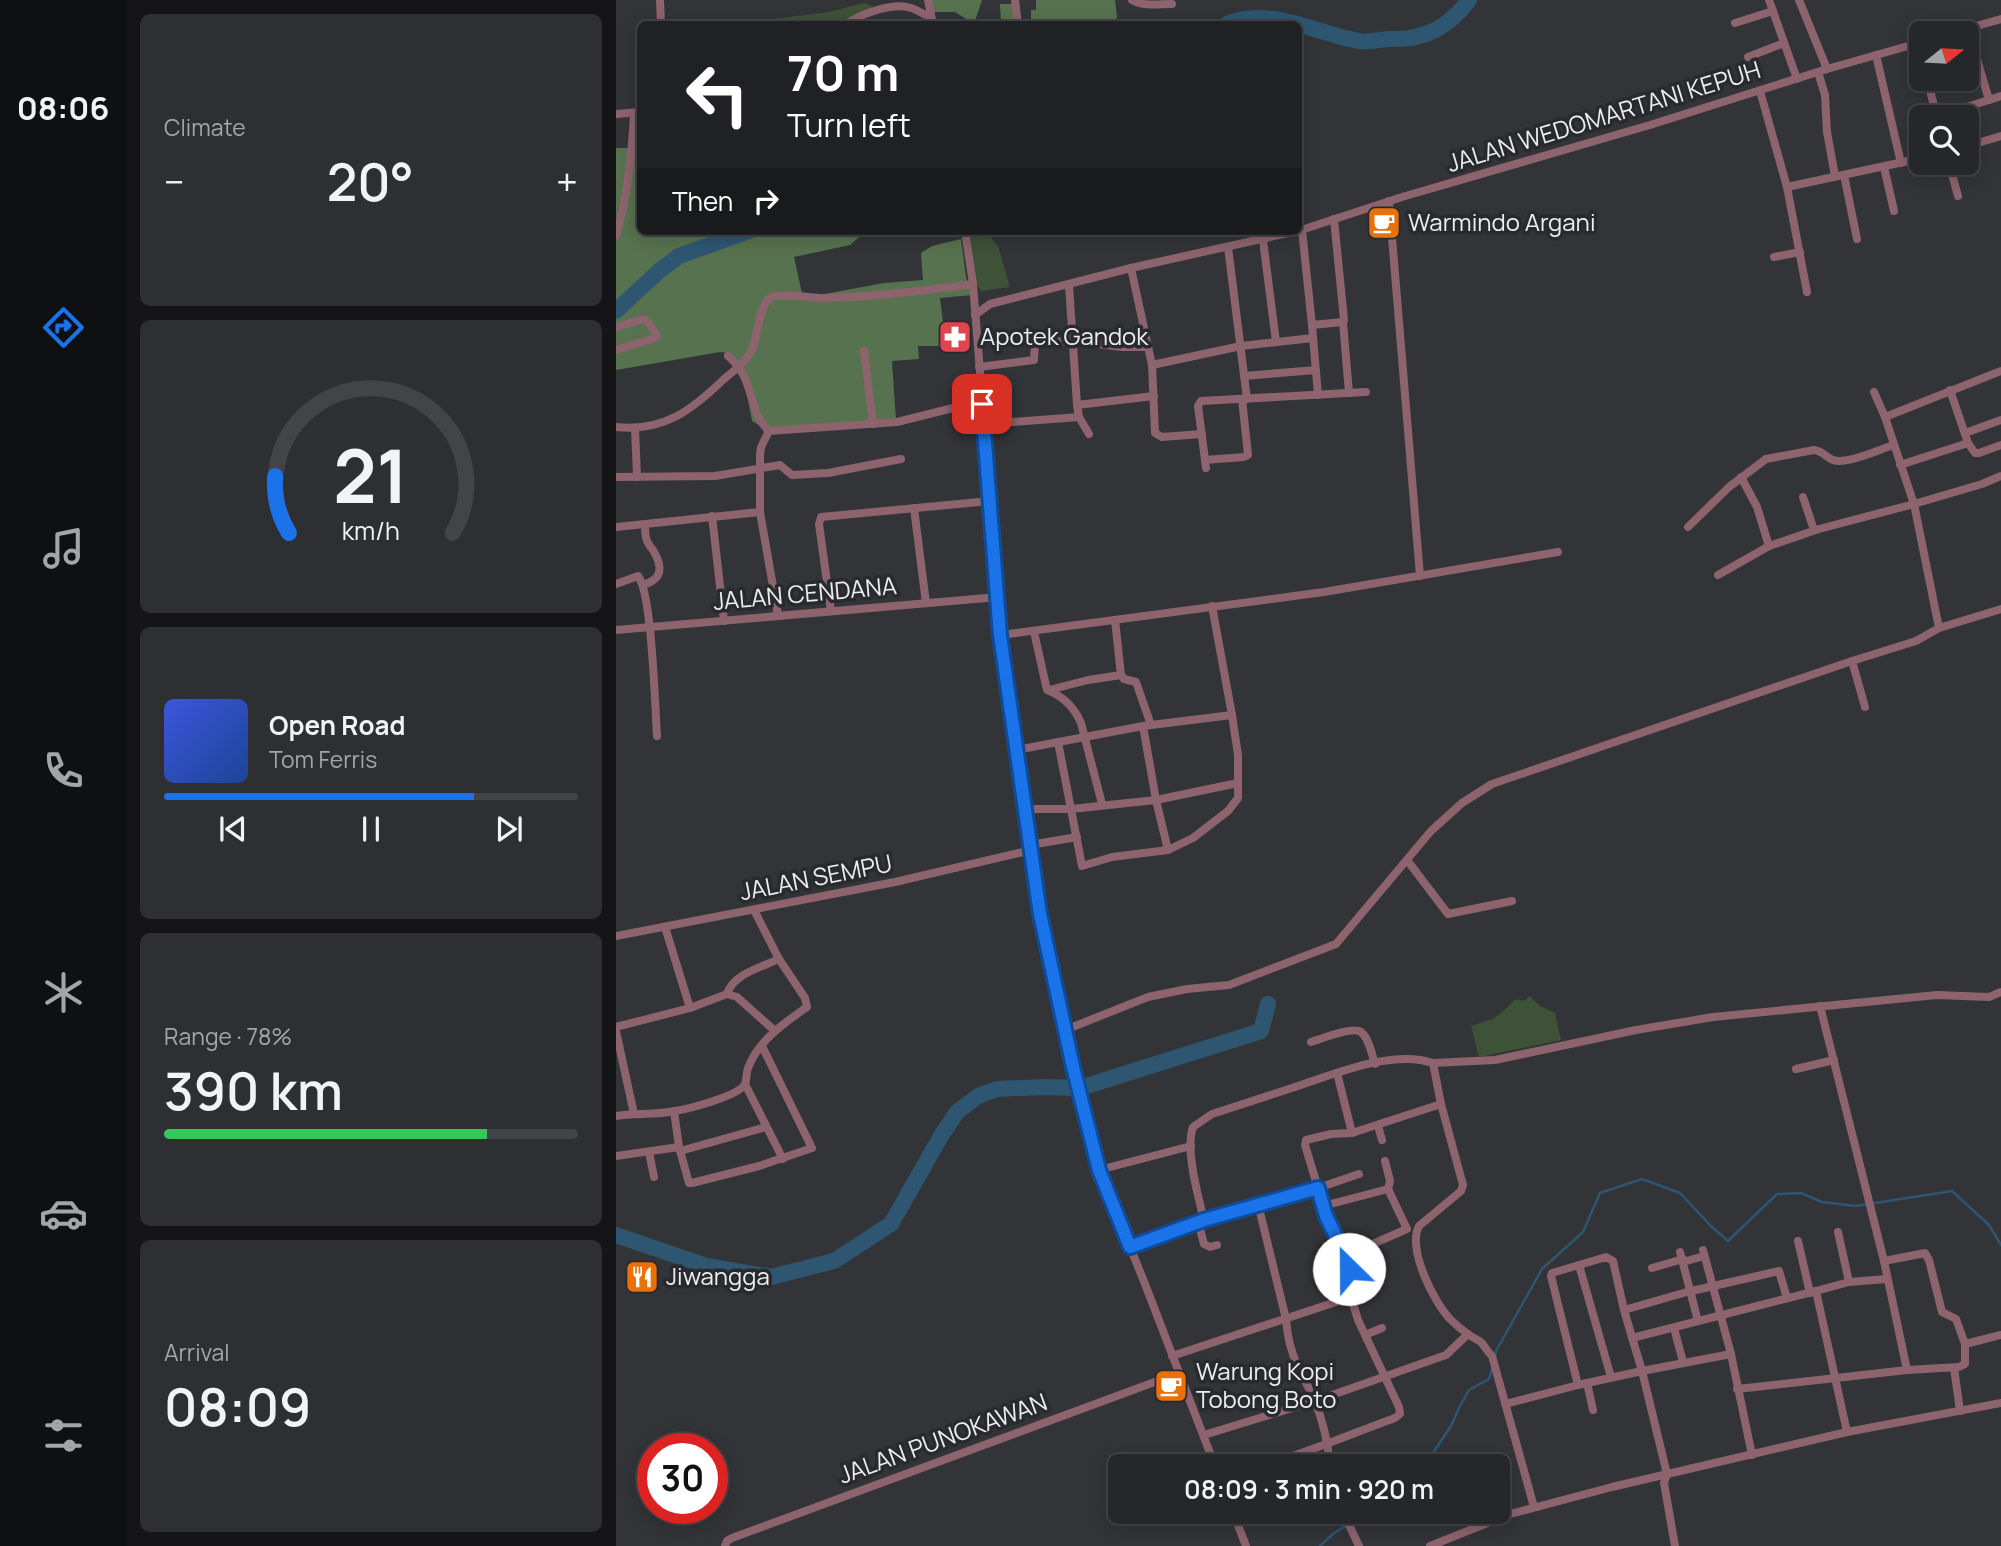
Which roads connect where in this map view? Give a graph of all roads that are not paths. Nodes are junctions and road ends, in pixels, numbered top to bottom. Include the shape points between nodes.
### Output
1 (660, 0) edge
2 (928, 0) edge
3 (1015, 0) edge
4 (1132, 0) edge
5 (1769, 0) edge
6 (1800, 0) edge
7 (1172, 4) dead end
8 (1773, 11) junction
9 (2001, 19) edge
10 (661, 21) edge
11 (852, 21) edge
12 (932, 21) edge
13 (1018, 21) edge
14 (1735, 23) dead end
15 (1979, 26) edge
16 (1784, 43) junction
17 (1909, 45) edge
18 (1876, 55) junction
19 (1748, 57) dead end
20 (1979, 66) edge
21 (1827, 69) junction
22 (1818, 72) junction
23 (1797, 79) junction
24 (1760, 91) junction
25 (2001, 96) edge
26 (1989, 100) junction
27 (1974, 105) edge
28 (637, 113) edge
29 (616, 114) edge
30 (2001, 136) edge
31 (1979, 142) edge
32 (1909, 161) edge
33 (1901, 163) junction
34 (1884, 167) junction
35 (1952, 175) edge
36 (1840, 176) junction
37 (1787, 187) junction
38 (1958, 196) dead end
39 (1390, 201) junction
40 (1894, 211) dead end
41 (1334, 219) junction
42 (1302, 229) edge
43 (966, 235) edge
44 (1281, 235) edge
45 (1300, 235) edge
46 (616, 236) edge
47 (1857, 239) dead end
48 (1263, 240) junction
49 (1228, 247) junction
50 (1800, 252) junction
51 (1774, 257) dead end
52 (1131, 268) junction
53 (973, 284) junction
54 (1069, 285) junction
55 (1807, 292) dead end
56 (974, 298) junction
57 (990, 304) junction
58 (975, 315) junction
59 (1343, 322) junction
60 (1312, 325) junction
61 (616, 327) edge
62 (1313, 338) junction
63 (1073, 341) junction
64 (1276, 342) junction
65 (1241, 346) junction
66 (1148, 347) junction
67 (616, 350) edge
68 (864, 351) dead end
69 (728, 356) dead end
70 (739, 365) junction
71 (1153, 365) junction
72 (979, 366) junction
73 (1316, 370) junction
74 (2001, 371) edge
75 (1244, 376) junction
76 (1950, 390) junction
77 (1874, 391) dead end
78 (1366, 392) dead end
79 (1349, 393) junction
80 (1318, 395) junction
81 (1154, 396) junction
82 (1244, 399) junction
83 (982, 404) junction
84 (1077, 405) junction
85 (1885, 416) junction
86 (1079, 417) junction
87 (2001, 420) edge
88 (873, 424) junction
89 (984, 425) junction
90 (616, 427) edge
91 (635, 428) junction
92 (769, 431) junction
93 (1965, 433) junction
94 (1202, 434) junction
95 (1089, 435) dead end
96 (1968, 443) junction
97 (1894, 445) junction
98 (2001, 445) edge
99 (901, 459) dead end
100 (1900, 466) junction
101 (760, 467) junction
102 (2001, 476) edge
103 (616, 477) edge
104 (637, 477) junction
105 (1741, 477) junction
106 (1803, 497) dead end
107 (990, 501) junction
108 (1914, 504) junction
109 (914, 508) junction
110 (760, 512) junction
111 (712, 516) junction
112 (645, 524) junction
113 (616, 527) edge
114 (1688, 527) dead end
115 (1814, 530) junction
116 (1769, 546) junction
117 (1558, 551) dead end
118 (1718, 575) dead end
119 (1420, 576) junction
120 (616, 584) edge
121 (643, 585) junction
122 (998, 597) junction
123 (926, 603) junction
124 (1212, 606) junction
125 (2001, 608) edge
126 (831, 611) junction
127 (778, 615) junction
128 (724, 621) junction
129 (1115, 621) junction
130 (650, 627) junction
131 (1940, 628) junction
132 (616, 630) edge
133 (1034, 632) junction
134 (1000, 635) junction
135 (1852, 661) junction
136 (1121, 675) junction
137 (1047, 690) junction
138 (1865, 707) dead end
139 (1232, 715) junction
140 (1147, 725) junction
141 (657, 736) dead end
142 (1086, 737) junction
143 (1058, 742) junction
144 (1016, 750) junction
145 (1238, 783) junction
146 (1156, 800) junction
147 (1102, 804) junction
148 (1025, 809) junction
149 (1071, 809) junction
150 (1077, 836) junction
151 (1028, 847) junction
152 (1168, 850) junction
153 (1408, 860) junction
154 (1512, 901) dead end
155 (754, 910) junction
156 (665, 927) junction
157 (616, 936) edge
158 (779, 959) junction
159 (2001, 992) edge
160 (727, 994) junction
161 (1820, 1006) junction
162 (690, 1008) junction
163 (616, 1029) edge
164 (774, 1030) junction
165 (1065, 1030) junction
166 (1311, 1042) dead end
167 (762, 1046) junction
168 (1834, 1060) junction
169 (1375, 1063) junction
170 (1433, 1063) junction
171 (1796, 1069) dead end
172 (1337, 1073) junction
173 (745, 1084) junction
174 (1441, 1104) junction
175 (674, 1111) junction
176 (634, 1114) junction
177 (616, 1116) edge
178 (1378, 1126) junction
179 (766, 1128) junction
180 (1352, 1133) junction
181 (1382, 1140) dead end
182 (1191, 1146) junction
183 (680, 1149) junction
184 (649, 1152) junction
185 (616, 1157) edge
186 (783, 1159) junction
187 (1384, 1161) dead end
188 (1099, 1170) junction
189 (1359, 1174) dead end
190 (654, 1177) dead end
191 (1318, 1188) junction
192 (1388, 1189) junction
193 (1258, 1204) junction
194 (1323, 1206) junction
195 (1201, 1221) junction
196 (1417, 1228) junction
197 (1407, 1229) junction
198 (1838, 1232) dead end
199 (1797, 1241) dead end
200 (1217, 1245) dead end
201 (1130, 1247) junction
202 (1345, 1255) junction
203 (1682, 1258) junction
204 (1884, 1261) junction
205 (1579, 1265) junction
206 (1651, 1268) dead end
207 (1887, 1279) junction
208 (1849, 1282) junction
209 (1712, 1287) junction
210 (1691, 1292) junction
211 (1813, 1292) junction
212 (1351, 1297) junction
213 (1787, 1298) junction
214 (1624, 1310) junction
215 (1720, 1317) junction
216 (1286, 1319) junction
217 (1699, 1321) junction
218 (1382, 1328) dead end
219 (1674, 1328) junction
220 (1365, 1335) junction
221 (1468, 1335) junction
222 (2001, 1335) edge
223 (1632, 1338) junction
224 (1965, 1344) junction
225 (1731, 1354) junction
226 (1172, 1356) junction
227 (1683, 1362) junction
228 (1954, 1368) junction
229 (1907, 1370) junction
230 (1642, 1371) junction
231 (1179, 1373) junction
232 (1385, 1377) junction
233 (1611, 1377) junction
234 (1835, 1378) junction
235 (1587, 1382) junction
236 (1578, 1385) junction
237 (1737, 1389) junction
238 (1315, 1401) junction
239 (2001, 1403) edge
240 (1505, 1404) junction
241 (1593, 1410) dead end
242 (1960, 1411) junction
243 (1847, 1432) junction
244 (1204, 1435) junction
245 (1328, 1442) junction
246 (1211, 1454) edge
247 (1301, 1454) edge
248 (1329, 1454) edge
249 (1752, 1455) junction
250 (1667, 1474) junction
251 (1535, 1507) junction
252 (1238, 1524) edge
253 (1349, 1524) edge
254 (726, 1546) edge
255 (1246, 1546) edge
256 (1359, 1546) edge
257 (1430, 1546) edge
258 (1675, 1546) edge

1 - 10 street
2 - 12 street
3 - 13 street
4 - 7 street
5 - 8 street
6 - 21 street
8 - 14 street
8 - 16 street
9 - 15 street
11 - 12 street via 894,6 911,8
16 - 19 street
16 - 23 street
17 - 18 street, JALAN WEDOMARTANI KEPUH
18 - 21 street, JALAN WEDOMARTANI KEPUH
18 - 33 street
20 - 26 street
21 - 22 street, JALAN WEDOMARTANI KEPUH
22 - 23 street, JALAN WEDOMARTANI KEPUH
22 - 36 street via 1825,95 1827,132
23 - 24 street, JALAN WEDOMARTANI KEPUH
24 - 37 street
24 - 39 street, JALAN WEDOMARTANI KEPUH
25 - 26 street
26 - 27 street
28 - 29 street
28 - 46 street
30 - 31 street
32 - 33 street
33 - 34 street
34 - 36 street
34 - 40 street
35 - 38 street
36 - 37 street
36 - 47 street
37 - 50 street
39 - 41 street, JALAN WEDOMARTANI KEPUH
39 - 119 street
41 - 42 street, JALAN WEDOMARTANI KEPUH
41 - 59 street
43 - 53 street
44 - 48 street, JALAN WEDOMARTANI KEPUH
45 - 60 street
48 - 49 street, JALAN WEDOMARTANI KEPUH
48 - 64 street
49 - 52 street, JALAN WEDOMARTANI KEPUH
49 - 65 street
50 - 51 street
50 - 55 street
52 - 54 street, JALAN WEDOMARTANI KEPUH
52 - 66 street
53 - 56 street
53 - 70 street via 845,297 775,296 767,300 752,350
54 - 57 street, JALAN WEDOMARTANI KEPUH
54 - 63 street
56 - 57 street
56 - 58 street
57 - 58 street, JALAN WEDOMARTANI KEPUH
58 - 72 street
59 - 60 street
59 - 79 street
60 - 62 street
61 - 67 street via 644,319 657,336
62 - 64 street
62 - 73 street
63 - 66 street
63 - 72 street via 1035,342 1034,360
63 - 84 street
64 - 65 street
65 - 71 street
65 - 75 street
66 - 71 street
68 - 88 street
69 - 70 street
70 - 91 street via 692,409
70 - 92 street via 759,420
71 - 81 street
72 - 83 street
73 - 75 street
73 - 80 street
74 - 76 street
75 - 82 street
76 - 85 street
76 - 93 street
77 - 85 street
78 - 79 street
79 - 80 street
80 - 82 street
81 - 84 street
81 - 94 street via 1158,436
82 - 94 street via 1198,403
82 - 94 street via 1248,455 1205,464
83 - 88 street
83 - 89 street
84 - 86 street
85 - 97 street
86 - 89 street
86 - 95 street
87 - 93 street
88 - 92 street
89 - 107 street
90 - 91 street
91 - 104 street
92 - 101 street via 761,447
93 - 96 street
96 - 98 street via 1977,453
96 - 100 street
97 - 100 street
97 - 105 street via 1843,461 1814,450 1770,457
99 - 101 street via 814,474 792,475 780,465
100 - 108 street
101 - 104 street via 715,476
101 - 110 street
102 - 108 street
103 - 104 street
105 - 114 street
105 - 116 street via 1757,507
106 - 115 street
107 - 109 street
107 - 122 street
108 - 115 street
108 - 131 street
109 - 123 street
109 - 126 street via 819,520
110 - 111 street
110 - 127 street
111 - 112 street
111 - 128 street
112 - 113 street
112 - 121 street via 660,570 654,581
115 - 116 street
116 - 118 street
117 - 119 street
119 - 124 street
120 - 121 street via 638,576
121 - 130 street
122 - 123 street, JALAN CENDANA
122 - 134 street
123 - 126 street, JALAN CENDANA
124 - 129 street
124 - 139 street
125 - 131 street
126 - 127 street, JALAN CENDANA
127 - 128 street, JALAN CENDANA
128 - 130 street, JALAN CENDANA
129 - 133 street
129 - 136 street
130 - 132 street, JALAN CENDANA
130 - 141 street
131 - 135 street
133 - 134 street
133 - 137 street
134 - 144 street
135 - 138 street
135 - 153 street via 1492,785 1462,803
136 - 137 street
136 - 140 street via 1136,682
137 - 142 street via 1058,694 1077,714
139 - 140 street
139 - 145 street
140 - 142 street
140 - 146 street
142 - 143 street
142 - 147 street
143 - 144 street
143 - 149 street
144 - 148 street
145 - 146 street
145 - 152 street via 1238,798 1228,811 1193,838
146 - 147 street
146 - 152 street
147 - 149 street
148 - 149 street
148 - 151 street
149 - 150 street
150 - 151 street, JALAN SEMPU
150 - 152 street via 1082,866
151 - 155 street, JALAN SEMPU via 895,882
151 - 165 street
153 - 154 street via 1448,914
153 - 165 street via 1336,944 1229,985 1148,998
155 - 156 street, JALAN SEMPU
155 - 158 street
156 - 157 street, JALAN SEMPU
156 - 162 street
158 - 160 street via 739,978
158 - 164 street via 807,1007
159 - 161 street via 1989,997 1937,995
160 - 162 street
160 - 164 street via 737,997
161 - 168 street
161 - 170 street via 1669,1024 1496,1060
162 - 163 street
163 - 176 street
164 - 167 street
165 - 188 street
166 - 169 street via 1358,1031
167 - 173 street via 748,1068
167 - 186 street via 812,1147
168 - 171 street
168 - 204 street
169 - 170 street via 1410,1058
169 - 172 street
170 - 174 street
172 - 180 street
172 - 182 street via 1212,1114 1192,1127
173 - 175 street via 714,1101
173 - 179 street
174 - 178 street
174 - 196 street via 1463,1185
175 - 176 street
175 - 183 street
176 - 177 street
178 - 180 street
178 - 181 street
179 - 183 street
179 - 186 street
180 - 191 street via 1306,1140
182 - 188 street
182 - 195 street
183 - 184 street
183 - 186 street via 689,1183
184 - 185 street
184 - 190 street
187 - 192 street
188 - 201 street
189 - 191 street
191 - 193 street
191 - 194 street
192 - 194 street
192 - 197 street
193 - 195 street
193 - 216 street
194 - 202 street
195 - 200 street via 1204,1244
195 - 201 street
196 - 197 street
196 - 221 street via 1422,1271 1449,1318
197 - 202 street
198 - 208 street
199 - 211 street
201 - 226 street
202 - 212 street
203 - 206 street
203 - 209 street via 1703,1253
203 - 210 street
204 - 207 street
204 - 224 street via 1925,1253 1942,1312 1956,1319
205 - 214 street via 1606,1257 1613,1261
205 - 233 street
205 - 236 street via 1550,1276
207 - 208 street
207 - 229 street
208 - 211 street
209 - 210 street
209 - 213 street via 1779,1271
209 - 215 street
210 - 214 street
210 - 217 street
211 - 213 street
211 - 234 street
212 - 216 street
212 - 220 street
213 - 215 street
214 - 223 street
215 - 217 street
215 - 225 street
216 - 226 street
216 - 238 street via 1297,1366
217 - 219 street
218 - 220 street
219 - 223 street
219 - 227 street
220 - 232 street
221 - 232 street via 1446,1355
221 - 240 street via 1492,1356
222 - 224 street
223 - 230 street
224 - 228 street via 1965,1364
225 - 227 street
225 - 237 street
226 - 231 street
227 - 230 street
228 - 229 street
228 - 242 street
229 - 234 street
230 - 233 street
230 - 250 street
231 - 244 street
231 - 254 street, JALAN PUNOKAWAN via 732,1538
232 - 238 street
232 - 245 street via 1399,1416
233 - 235 street
234 - 237 street
234 - 243 street
235 - 236 street
235 - 241 street
236 - 240 street
237 - 249 street
238 - 244 street
238 - 245 street
239 - 242 street
240 - 251 street
242 - 243 street
243 - 249 street
244 - 246 street
245 - 247 street
245 - 248 street
249 - 250 street
250 - 251 street
250 - 258 street via 1664,1483
251 - 257 street
252 - 255 street
253 - 256 street

